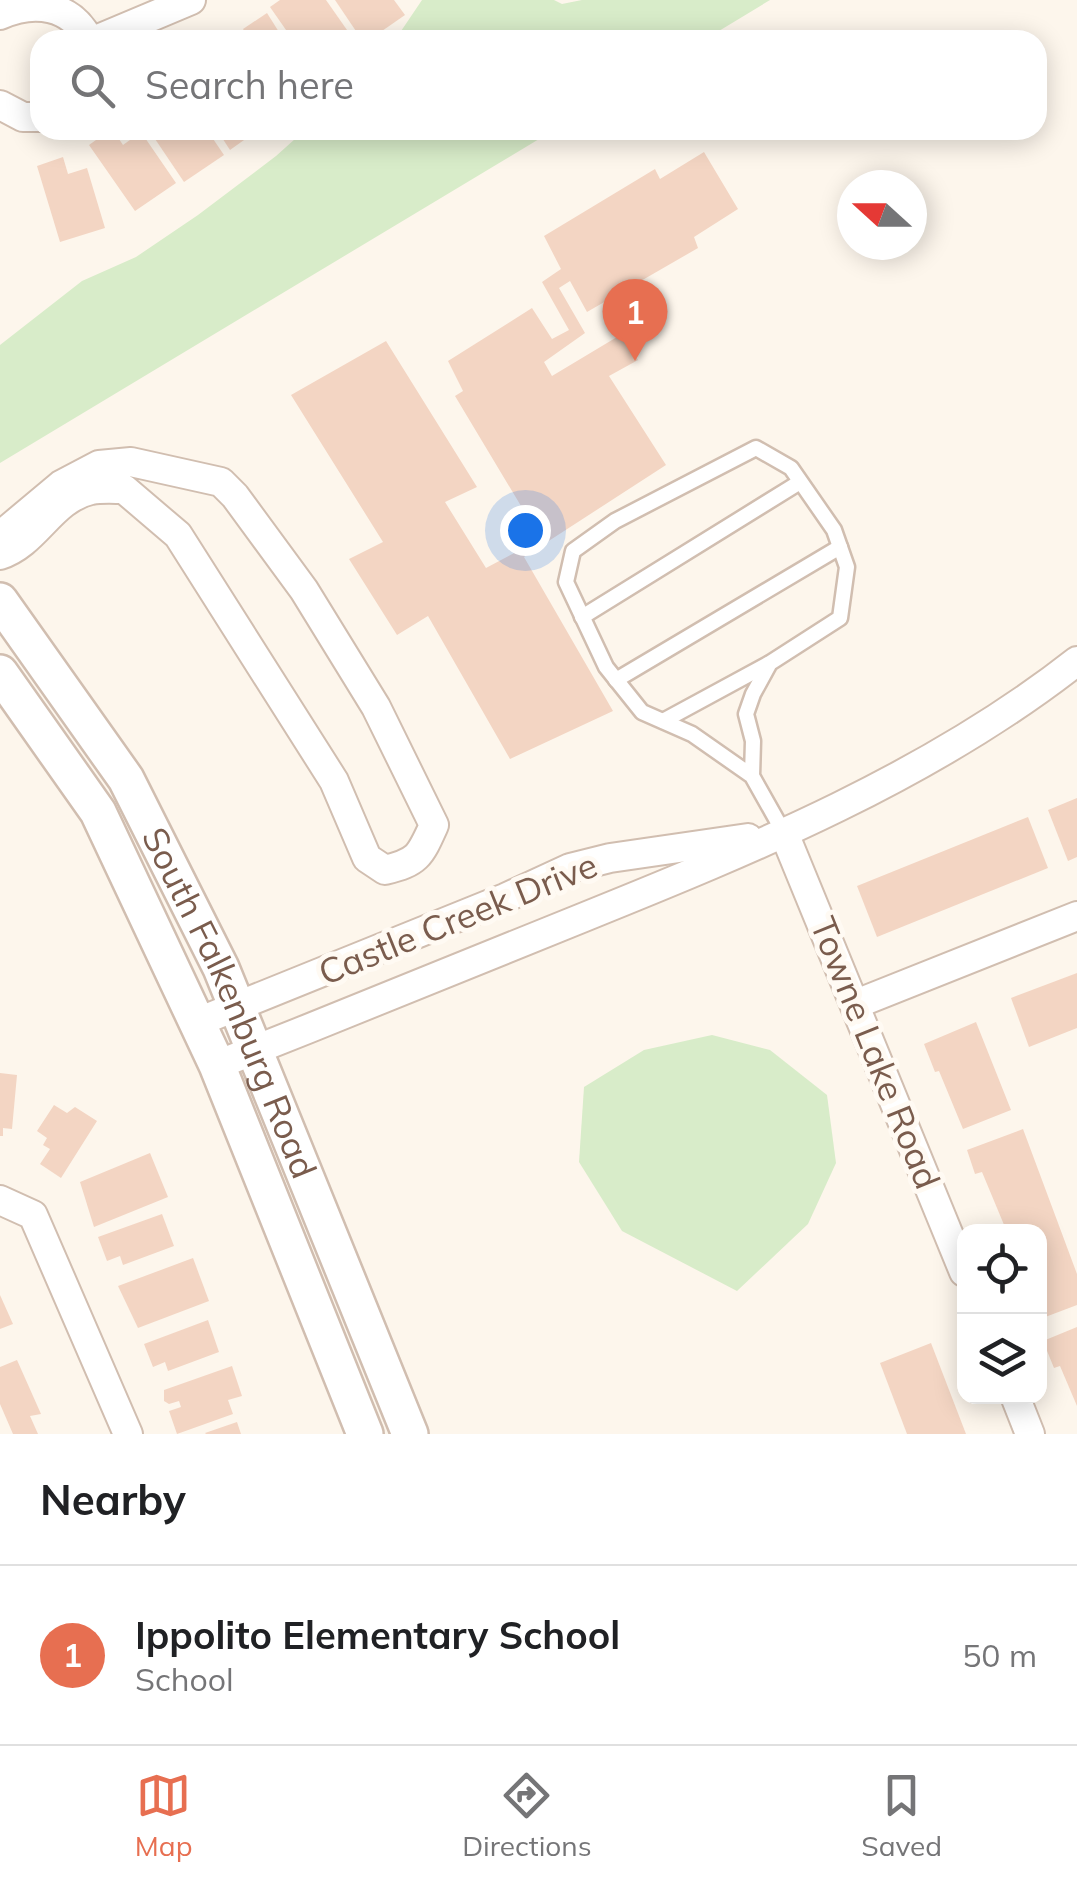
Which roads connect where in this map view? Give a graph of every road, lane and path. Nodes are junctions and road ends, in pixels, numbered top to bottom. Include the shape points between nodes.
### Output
1 (192, 0) edge
2 (0, 16) edge
3 (85, 30) edge
4 (117, 30) edge
5 (0, 105) edge
6 (30, 117) edge
7 (194, 476) junction
8 (800, 482) junction
9 (162, 520) junction
10 (0, 536) edge
11 (840, 547) junction
12 (0, 555) edge
13 (0, 601) edge
14 (582, 617) junction
15 (1077, 660) edge
16 (770, 663) junction
17 (0, 672) edge
18 (616, 680) junction
19 (663, 721) junction
20 (752, 776) junction
21 (784, 834) junction
22 (1077, 916) edge
23 (856, 1004) junction
24 (237, 1006) junction
25 (198, 1022) junction
26 (255, 1050) junction
27 (217, 1066) junction
28 (0, 1200) edge
29 (957, 1255) edge
30 (1018, 1404) edge
31 (128, 1434) edge
32 (364, 1434) edge
33 (410, 1434) edge
34 (1030, 1434) edge

1 - 4 street
2 - 3 street via 18,5 54,5
5 - 6 street
7 - 9 street via 164,500
7 - 9 street via 221,482 235,496 376,706 434,825 410,864 385,870 367,858 306,732
7 - 10 street via 131,462 98,465 61,485
8 - 11 lane
8 - 14 lane
8 - 14 lane via 791,468 756,448 615,522 573,552 566,582
9 - 12 street via 124,489 92,490 65,500 19,549
11 - 16 lane via 846,567 840,618
11 - 18 lane
13 - 24 street, South Falkenburg Road via 126,779
14 - 18 lane
15 - 21 street, Castle Creek Drive via 922,762
16 - 19 lane
16 - 20 lane via 746,714
17 - 25 street, South Falkenburg Road via 98,812
18 - 19 lane via 642,712
19 - 20 lane
20 - 21 lane
21 - 23 street, Towne Lake Road
21 - 24 street, Castle Creek Drive via 570,868
21 - 26 street, Castle Creek Drive
22 - 23 street
23 - 29 street, Towne Lake Road
24 - 25 street, Castle Creek Drive
24 - 26 street, South Falkenburg Road
25 - 27 street, South Falkenburg Road
26 - 27 street, Castle Creek Drive
26 - 33 street, South Falkenburg Road
27 - 32 street, South Falkenburg Road
28 - 31 street via 34,1215
30 - 34 street

